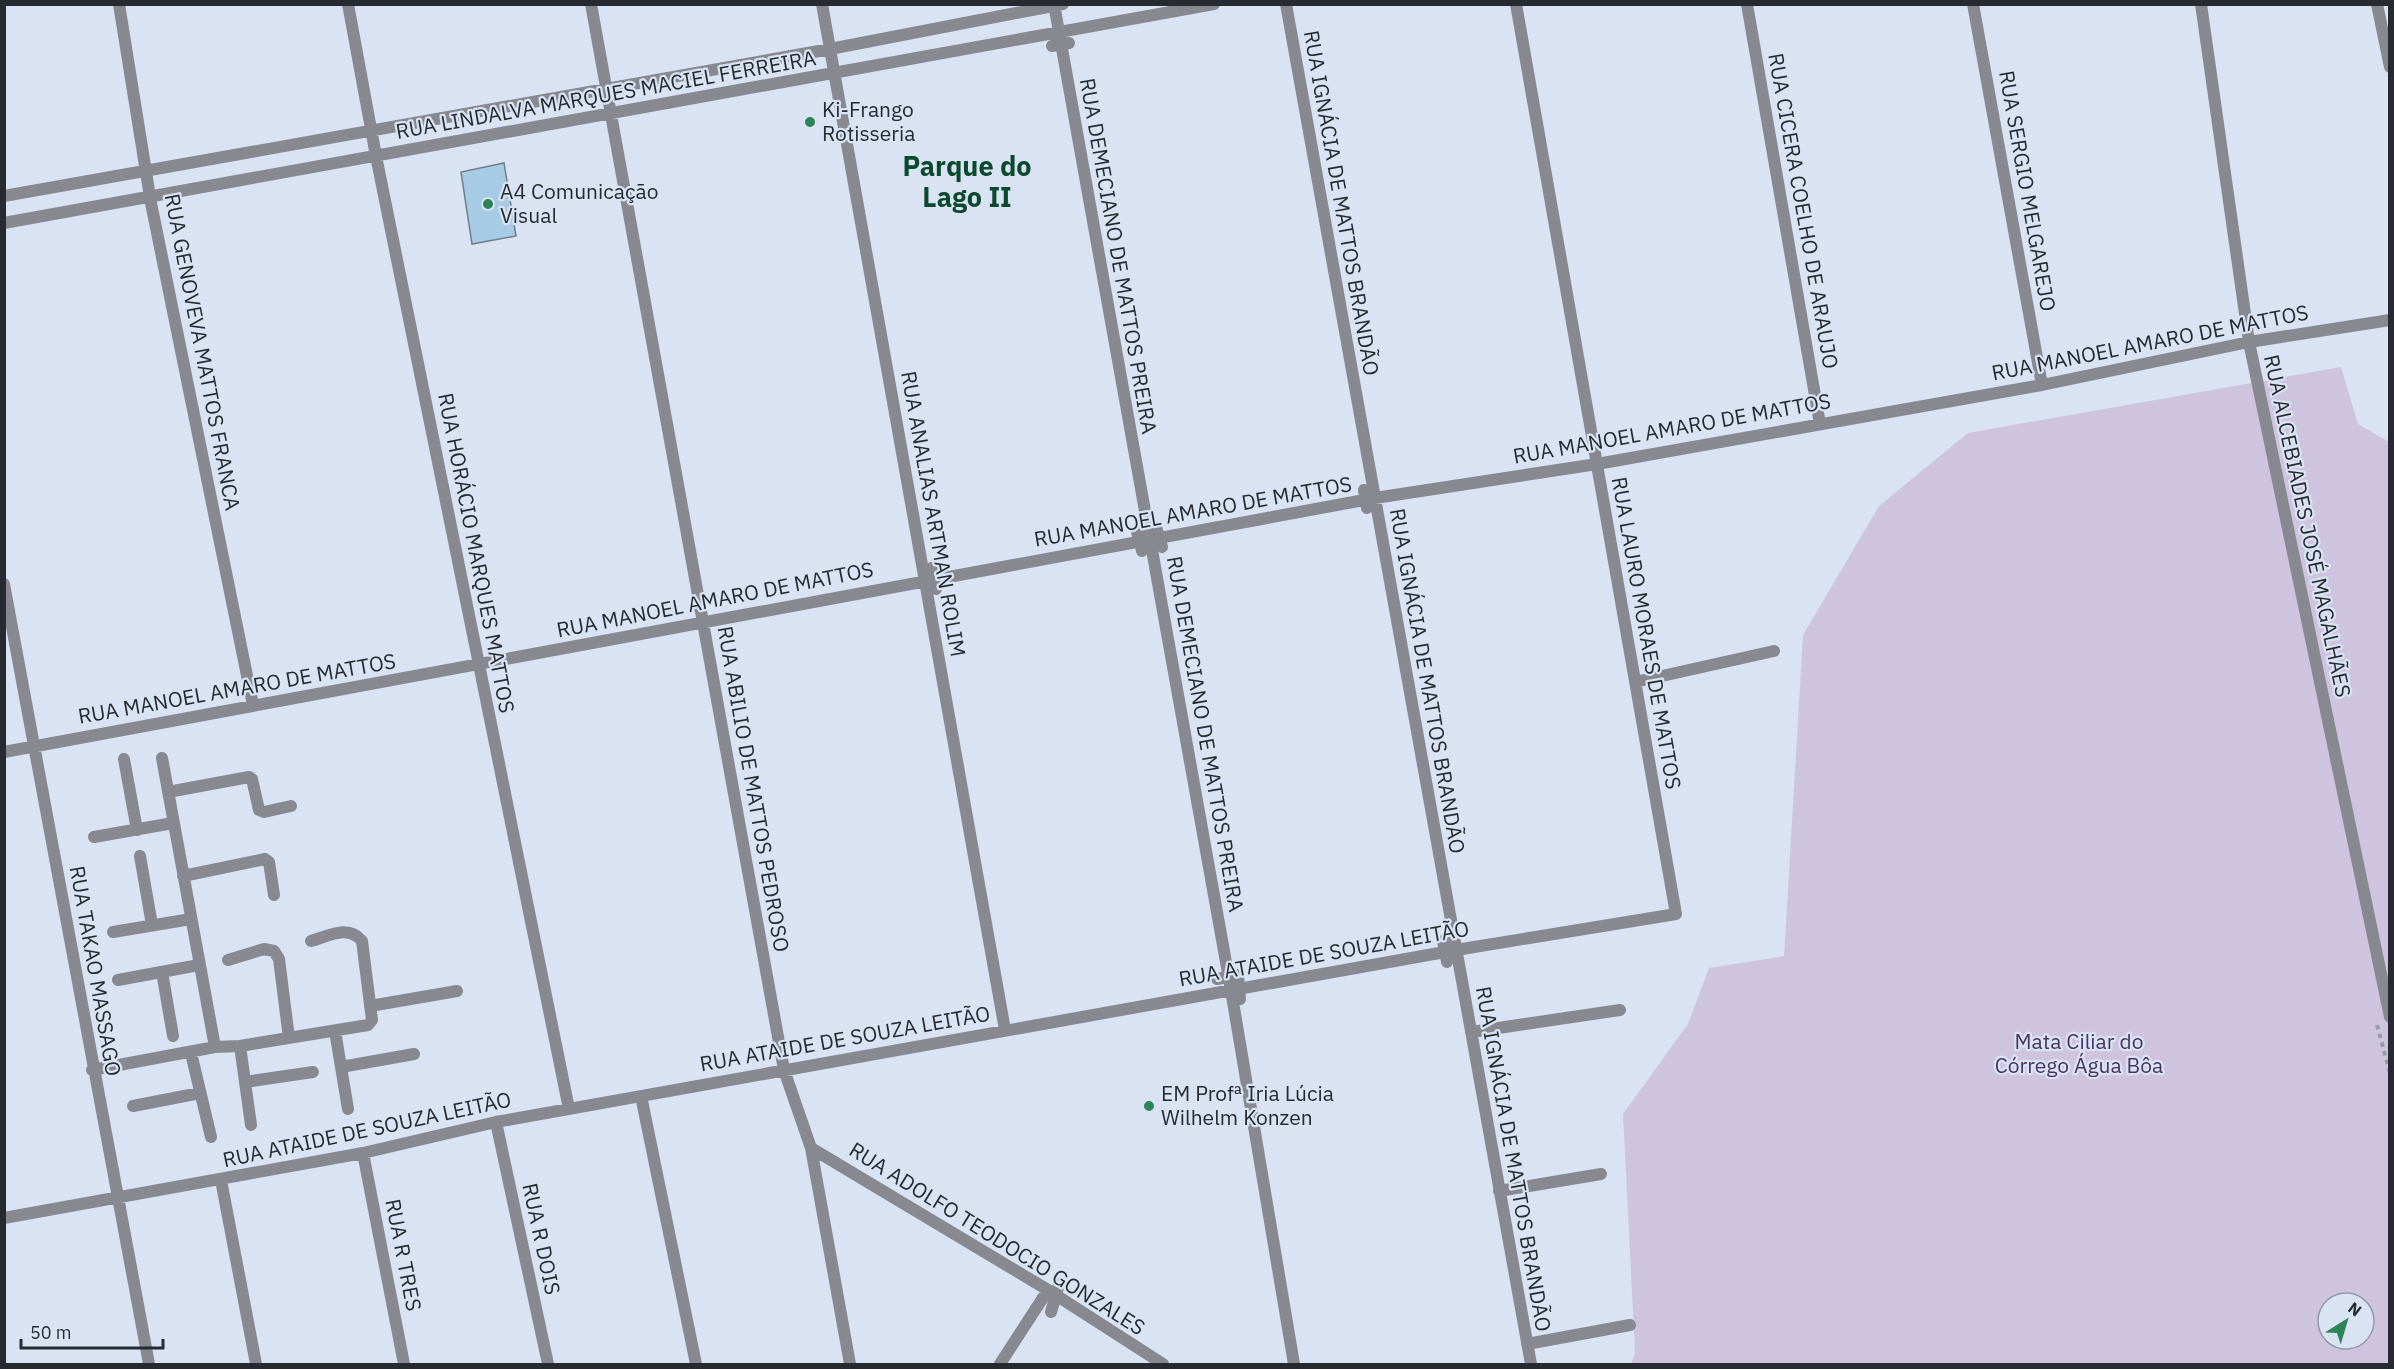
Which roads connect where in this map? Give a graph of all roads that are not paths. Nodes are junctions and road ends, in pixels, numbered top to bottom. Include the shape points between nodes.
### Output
1 (118, 4) edge
2 (348, 4) edge
3 (591, 4) edge
4 (822, 4) edge
5 (1214, 4) edge
6 (1286, 4) edge
7 (1516, 4) edge
8 (1747, 4) edge
9 (1973, 4) edge
10 (2201, 4) edge
11 (2377, 4) edge
12 (1057, 5) edge
13 (1060, 42) junction
14 (830, 49) junction
15 (2390, 67) edge
16 (835, 74) junction
17 (606, 89) junction
18 (611, 115) junction
19 (371, 131) junction
20 (376, 156) junction
21 (146, 171) junction
22 (4, 196) edge
23 (150, 197) junction
24 (4, 223) edge
25 (2390, 320) edge
26 (2248, 342) junction
27 (2042, 385) junction
28 (1820, 424) junction
29 (1597, 464) junction
30 (1368, 499) junction
31 (1149, 539) junction
32 (932, 580) junction
33 (4, 584) edge
34 (703, 622) junction
35 (1774, 651) dead end
36 (478, 664) junction
37 (1635, 682) junction
38 (253, 705) junction
39 (34, 746) junction
40 (4, 752) edge
41 (162, 758) dead end
42 (124, 759) dead end
43 (168, 792) junction
44 (291, 806) dead end
45 (173, 823) junction
46 (137, 830) junction
47 (94, 837) dead end
48 (140, 856) dead end
49 (183, 876) junction
50 (274, 895) dead end
51 (1676, 914) joint
52 (191, 919) junction
53 (152, 925) junction
54 (113, 932) dead end
55 (311, 941) dead end
56 (1447, 951) junction
57 (228, 960) dead end
58 (199, 965) junction
59 (162, 972) junction
60 (118, 980) dead end
61 (457, 992) dead end
62 (1237, 992) junction
63 (370, 1006) junction
64 (1620, 1010) dead end
65 (2390, 1017) edge
66 (1005, 1030) junction
67 (335, 1031) junction
68 (1471, 1032) junction
69 (172, 1036) dead end
70 (289, 1038) junction
71 (240, 1046) junction
72 (215, 1047) junction
73 (191, 1053) junction
74 (414, 1054) dead end
75 (341, 1067) junction
76 (93, 1070) junction
77 (784, 1070) junction
78 (314, 1072) dead end
79 (245, 1082) junction
80 (200, 1093) junction
81 (641, 1096) junction
82 (133, 1106) dead end
83 (348, 1109) dead end
84 (569, 1109) junction
85 (496, 1122) junction
86 (251, 1125) dead end
87 (211, 1137) dead end
88 (811, 1148) junction
89 (363, 1153) junction
90 (1601, 1174) dead end
91 (222, 1180) junction
92 (1499, 1191) junction
93 (119, 1198) junction
94 (4, 1218) edge
95 (1054, 1290) junction
96 (1051, 1312) dead end
97 (1630, 1325) dead end
98 (1527, 1344) junction
99 (149, 1365) edge
100 (256, 1365) edge
101 (404, 1365) edge
102 (548, 1365) edge
103 (696, 1365) edge
104 (850, 1365) edge
105 (1000, 1365) edge
106 (1163, 1365) edge
107 (1294, 1365) edge
108 (1531, 1365) edge

1 - 21 street, RUA GENOVEVA MATTOS FRANCA
2 - 19 street, RUA HORÁCIO MARQUES MATTOS
3 - 17 street, RUA ABILIO DE MATTOS PEDROSO
4 - 14 street, RUA ANALIAS ARTMAN ROLIM
5 - 13 street, RUA LINDALVA MARQUES MACIEL FERREIRA
6 - 30 street, RUA IGNÁCIA DE MATTOS BRANDÃO
7 - 29 street, RUA LAURO MORAES DE MATTOS
8 - 28 street, RUA CICERA COELHO DE ARAUJO
9 - 27 street, RUA SERGIO MELGAREJO
10 - 26 street, RUA ALCEBIADES JOSÉ MAGALHÃES
11 - 15 street
12 - 13 street, RUA DEMECIANO DE MATTOS PREIRA
12 - 14 street, RUA LINDALVA MARQUES MACIEL FERREIRA
13 - 16 street, RUA LINDALVA MARQUES MACIEL FERREIRA
13 - 31 street, RUA DEMECIANO DE MATTOS PREIRA
14 - 16 street, RUA ANALIAS ARTMAN ROLIM
14 - 17 street, RUA LINDALVA MARQUES MACIEL FERREIRA
16 - 18 street, RUA LINDALVA MARQUES MACIEL FERREIRA
16 - 32 street, RUA ANALIAS ARTMAN ROLIM
17 - 18 street, RUA ABILIO DE MATTOS PEDROSO
17 - 19 street, RUA LINDALVA MARQUES MACIEL FERREIRA
18 - 20 street, RUA LINDALVA MARQUES MACIEL FERREIRA
18 - 34 street, RUA ABILIO DE MATTOS PEDROSO
19 - 20 street, RUA HORÁCIO MARQUES MATTOS
19 - 21 street, RUA LINDALVA MARQUES MACIEL FERREIRA
20 - 23 street, RUA LINDALVA MARQUES MACIEL FERREIRA
20 - 36 street, RUA HORÁCIO MARQUES MATTOS
21 - 22 street, RUA LINDALVA MARQUES MACIEL FERREIRA
21 - 23 street, RUA GENOVEVA MATTOS FRANCA
23 - 24 street, RUA LINDALVA MARQUES MACIEL FERREIRA
23 - 38 street, RUA GENOVEVA MATTOS FRANCA
25 - 26 street, RUA MANOEL AMARO DE MATTOS
26 - 27 street, RUA MANOEL AMARO DE MATTOS
26 - 65 street, RUA ALCEBIADES JOSÉ MAGALHÃES
27 - 28 street, RUA MANOEL AMARO DE MATTOS
28 - 29 street, RUA MANOEL AMARO DE MATTOS
29 - 30 street, RUA MANOEL AMARO DE MATTOS
29 - 37 street, RUA LAURO MORAES DE MATTOS
30 - 31 street, RUA MANOEL AMARO DE MATTOS
30 - 56 street, RUA IGNÁCIA DE MATTOS BRANDÃO
31 - 32 street, RUA MANOEL AMARO DE MATTOS
31 - 62 street, RUA DEMECIANO DE MATTOS PREIRA via 1223,978
32 - 34 street, RUA MANOEL AMARO DE MATTOS
32 - 66 street, RUA ANALIAS ARTMAN ROLIM
33 - 39 street, RUA TAKAO MASSAGO
34 - 36 street, RUA MANOEL AMARO DE MATTOS
34 - 77 street, RUA ABILIO DE MATTOS PEDROSO
35 - 37 street
36 - 38 street, RUA MANOEL AMARO DE MATTOS
36 - 84 street, RUA HORÁCIO MARQUES MATTOS
37 - 51 street, RUA LAURO MORAES DE MATTOS
38 - 39 street, RUA MANOEL AMARO DE MATTOS
39 - 40 street, RUA MANOEL AMARO DE MATTOS
39 - 76 street, RUA TAKAO MASSAGO
41 - 43 street
42 - 46 street
43 - 44 street via 249,777 259,810
43 - 45 street
45 - 46 street
45 - 49 street
46 - 47 street
48 - 53 street
49 - 50 street via 265,860 269,862
49 - 52 street
51 - 56 street, RUA ATAIDE DE SOUZA LEITÃO
52 - 53 street
52 - 58 street
53 - 54 street
55 - 63 street via 347,931 357,934 362,941
56 - 62 street, RUA ATAIDE DE SOUZA LEITÃO
56 - 68 street, RUA IGNÁCIA DE MATTOS BRANDÃO
57 - 70 street via 264,949 274,951 279,959
58 - 59 street
58 - 72 street
59 - 60 street
59 - 69 street
61 - 63 street
62 - 66 street, RUA ATAIDE DE SOUZA LEITÃO
62 - 107 street, RUA DEMECIANO DE MATTOS PREIRA
63 - 67 street via 372,1020 368,1025
64 - 68 street
66 - 77 street, RUA ATAIDE DE SOUZA LEITÃO
67 - 70 street
67 - 75 street
68 - 92 street, RUA IGNÁCIA DE MATTOS BRANDÃO
70 - 71 street
71 - 72 street
71 - 79 street
72 - 73 street
73 - 76 street
73 - 80 street
74 - 75 street
75 - 83 street
76 - 93 street, RUA TAKAO MASSAGO
77 - 81 street, RUA ATAIDE DE SOUZA LEITÃO
77 - 88 street, RUA ABILIO DE MATTOS PEDROSO
78 - 79 street
79 - 86 street
80 - 82 street
80 - 87 street
81 - 84 street, RUA ATAIDE DE SOUZA LEITÃO
81 - 103 street
84 - 85 street, RUA ATAIDE DE SOUZA LEITÃO
85 - 89 street, RUA ATAIDE DE SOUZA LEITÃO
85 - 102 street, RUA R DOIS
88 - 95 street, RUA ADOLFO TEODOCIO GONZALES
88 - 104 street, RUA ABILIO DE MATTOS PEDROSO
89 - 91 street, RUA ATAIDE DE SOUZA LEITÃO
89 - 101 street, RUA R TRES
90 - 92 street
91 - 93 street, RUA ATAIDE DE SOUZA LEITÃO
91 - 100 street
92 - 98 street, RUA IGNÁCIA DE MATTOS BRANDÃO
93 - 94 street, RUA ATAIDE DE SOUZA LEITÃO
93 - 99 street, RUA TAKAO MASSAGO
95 - 96 street
95 - 105 street
95 - 106 street, RUA ADOLFO TEODOCIO GONZALES
97 - 98 street
98 - 108 street, RUA IGNÁCIA DE MATTOS BRANDÃO

